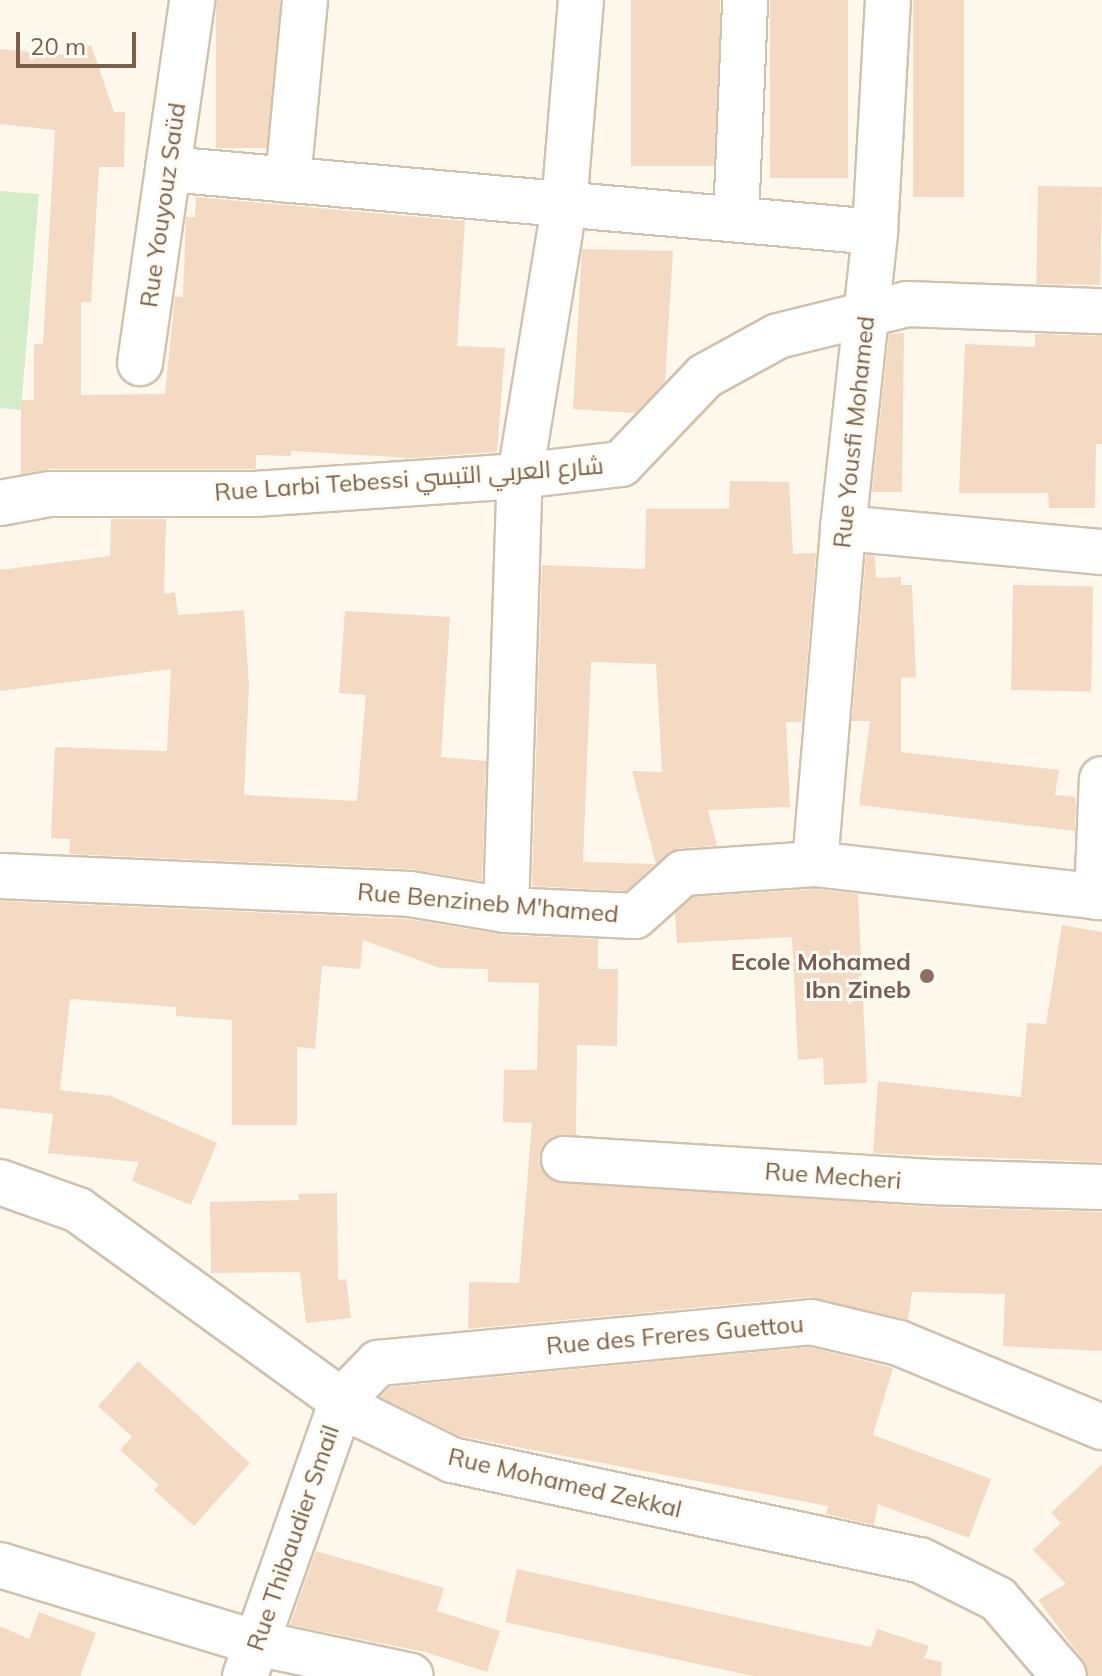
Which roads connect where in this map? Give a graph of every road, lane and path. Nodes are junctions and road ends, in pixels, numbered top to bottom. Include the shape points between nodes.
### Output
1 (192, 0) edge
2 (305, 0) edge
3 (581, 0) edge
4 (745, 0) edge
5 (888, 0) edge
6 (168, 169) junction
7 (288, 180) junction
8 (564, 206) junction
9 (736, 219) junction
10 (875, 232) junction
11 (868, 309) junction
12 (1102, 311) edge
13 (140, 363) dead end
14 (520, 476) junction
15 (0, 503) edge
16 (843, 528) junction
17 (1102, 552) edge
18 (1102, 779) edge
19 (815, 864) junction
20 (0, 876) edge
21 (1099, 897) edge
22 (506, 910) junction
23 (564, 1159) dead end
24 (0, 1182) edge
25 (1102, 1187) edge
26 (342, 1400) junction
27 (1102, 1427) edge
28 (0, 1565) edge
29 (250, 1659) edge
30 (411, 1676) edge
31 (1064, 1676) edge

1 - 6 street, Rue Youyouz Saüd
2 - 7 street
3 - 8 street
4 - 9 street
5 - 10 street, Rue Yousfi Mohamed
6 - 7 street
6 - 13 street, Rue Youyouz Saüd
7 - 8 street
8 - 9 street
8 - 14 street
9 - 10 street
10 - 11 street, Rue Yousfi Mohamed
11 - 12 street, Rue Larbi Tebessi شارع العربي التبسي via 907,304
11 - 14 street, Rue Larbi Tebessi شارع العربي التبسي via 778,336 705,376 621,464
11 - 16 street, Rue Yousfi Mohamed
14 - 15 street, Rue Larbi Tebessi شارع العربي التبسي via 255,494 50,494
14 - 22 street
16 - 17 street
16 - 19 street, Rue Yousfi Mohamed
18 - 21 street
19 - 21 street, Rue Benzineb M'hamed
19 - 22 street, Rue Benzineb M'hamed via 683,873 635,916
20 - 22 street, Rue Benzineb M'hamed via 410,894
23 - 25 street, Rue Mecheri
24 - 26 street, Rue Mohamed Zekkal via 78,1210
26 - 27 street, Rue des Freres Guettou via 378,1363 811,1322 899,1343
26 - 29 street, Rue Thibaudier Smail
26 - 31 street, Rue Mohamed Zekkal via 452,1460 920,1560 998,1599
28 - 29 street
29 - 30 street

